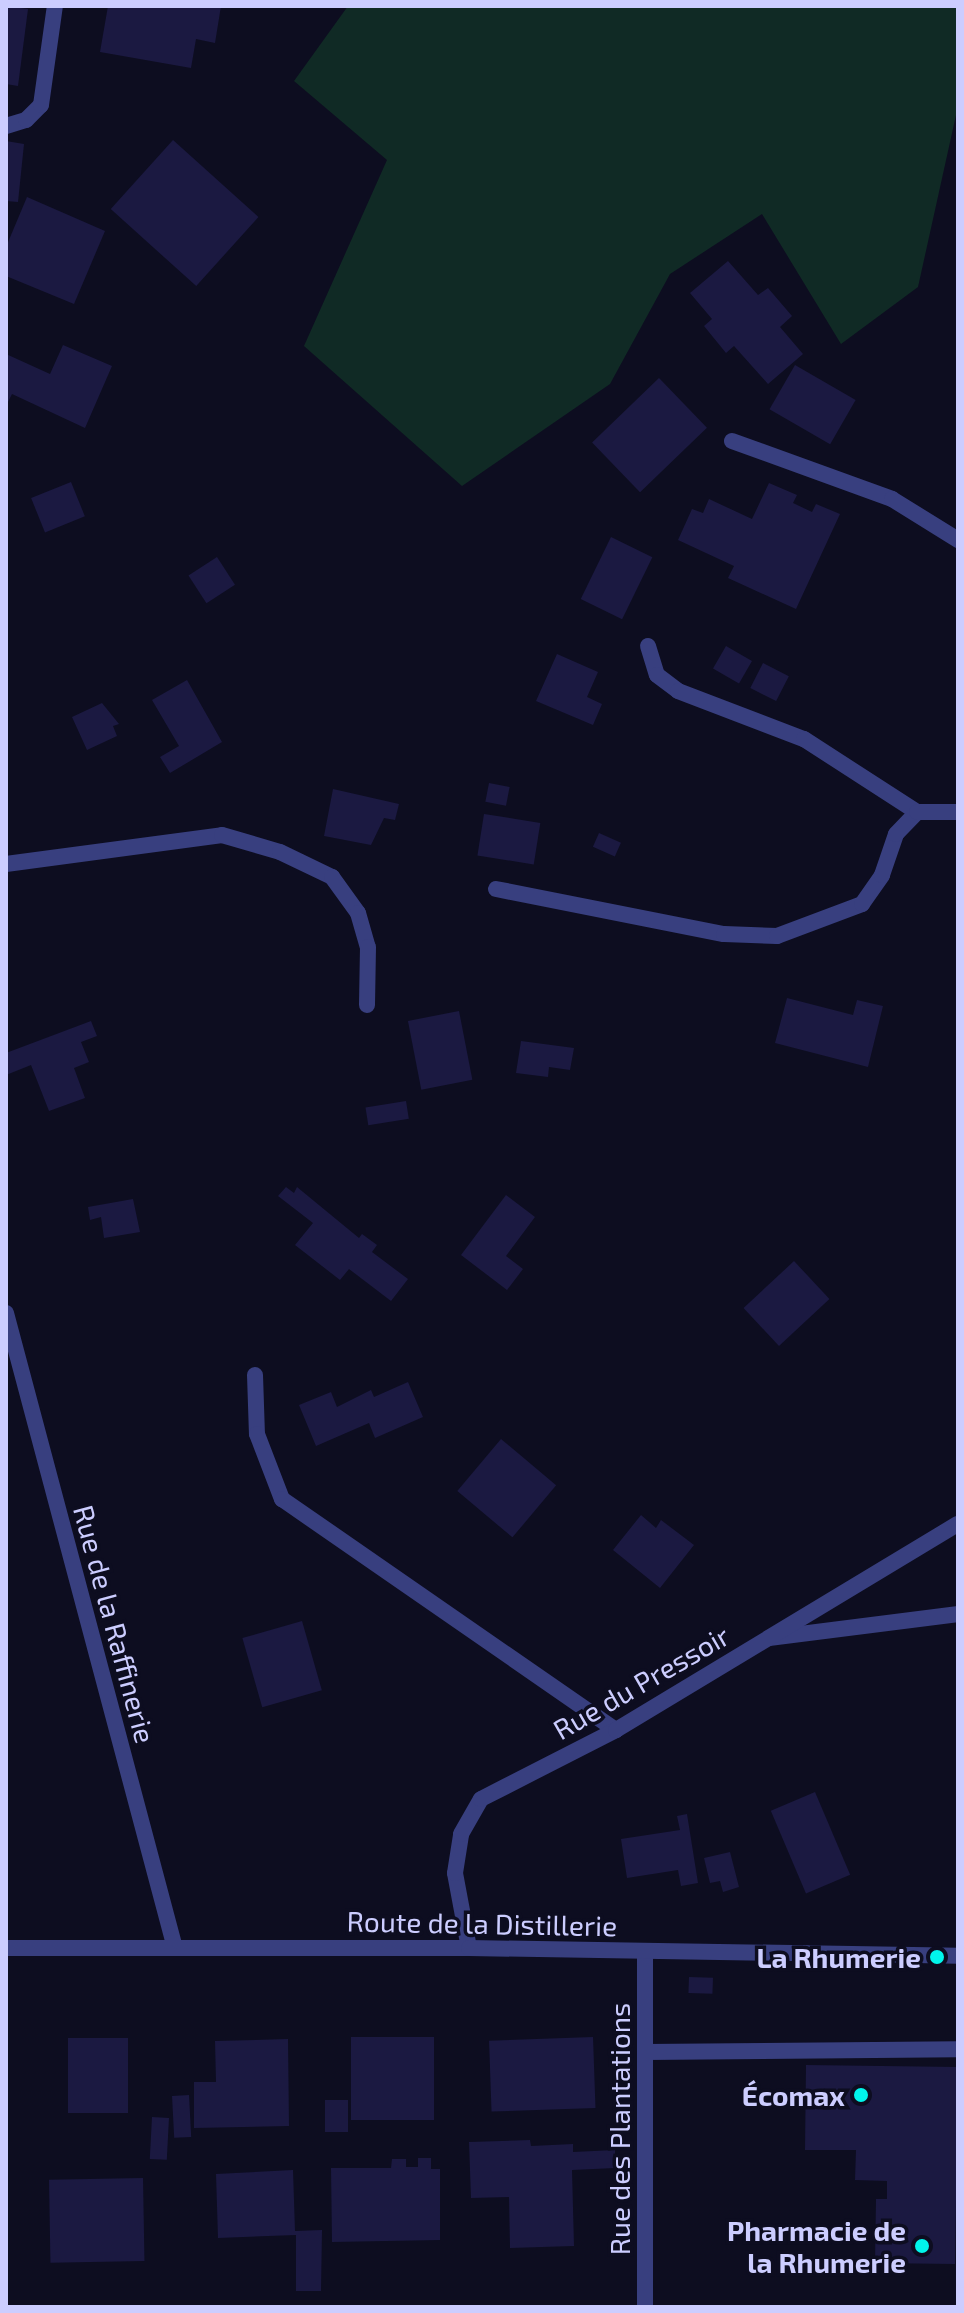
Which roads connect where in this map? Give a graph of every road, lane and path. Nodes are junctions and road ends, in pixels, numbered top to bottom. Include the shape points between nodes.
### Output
1 (55, 6) edge
2 (6, 126) edge
3 (732, 441) dead end
4 (958, 540) edge
5 (648, 646) dead end
6 (917, 812) junction
7 (958, 812) edge
8 (6, 864) edge
9 (496, 889) dead end
10 (367, 1005) dead end
11 (6, 1313) edge
12 (255, 1375) dead end
13 (958, 1524) edge
14 (958, 1614) edge
15 (769, 1638) junction
16 (616, 1730) junction
17 (6, 1948) edge
18 (175, 1948) junction
19 (469, 1948) junction
20 (645, 1951) junction
21 (958, 1956) edge
22 (958, 2049) edge
23 (645, 2052) junction
24 (645, 2307) edge

1 - 2 street via 41,105 26,120
3 - 4 street via 892,499
5 - 6 street via 657,675 678,691 804,739
6 - 7 street
6 - 9 street via 896,834 882,875 862,904 777,936 724,934
8 - 10 street via 222,835 280,852 332,877 358,913 368,947
11 - 18 street, Rue de la Raffinerie
12 - 16 street via 257,1434 282,1499
13 - 15 street, Rue du Pressoir
14 - 15 street
15 - 16 street, Rue du Pressoir
16 - 19 street, Rue du Pressoir via 481,1799 461,1834 455,1873
17 - 18 street, Route de la Distillerie
18 - 19 street, Route de la Distillerie
19 - 20 street, Route de la Distillerie
20 - 21 street, Route de la Distillerie
20 - 23 street, Rue des Plantations
22 - 23 street
23 - 24 street, Rue des Plantations

